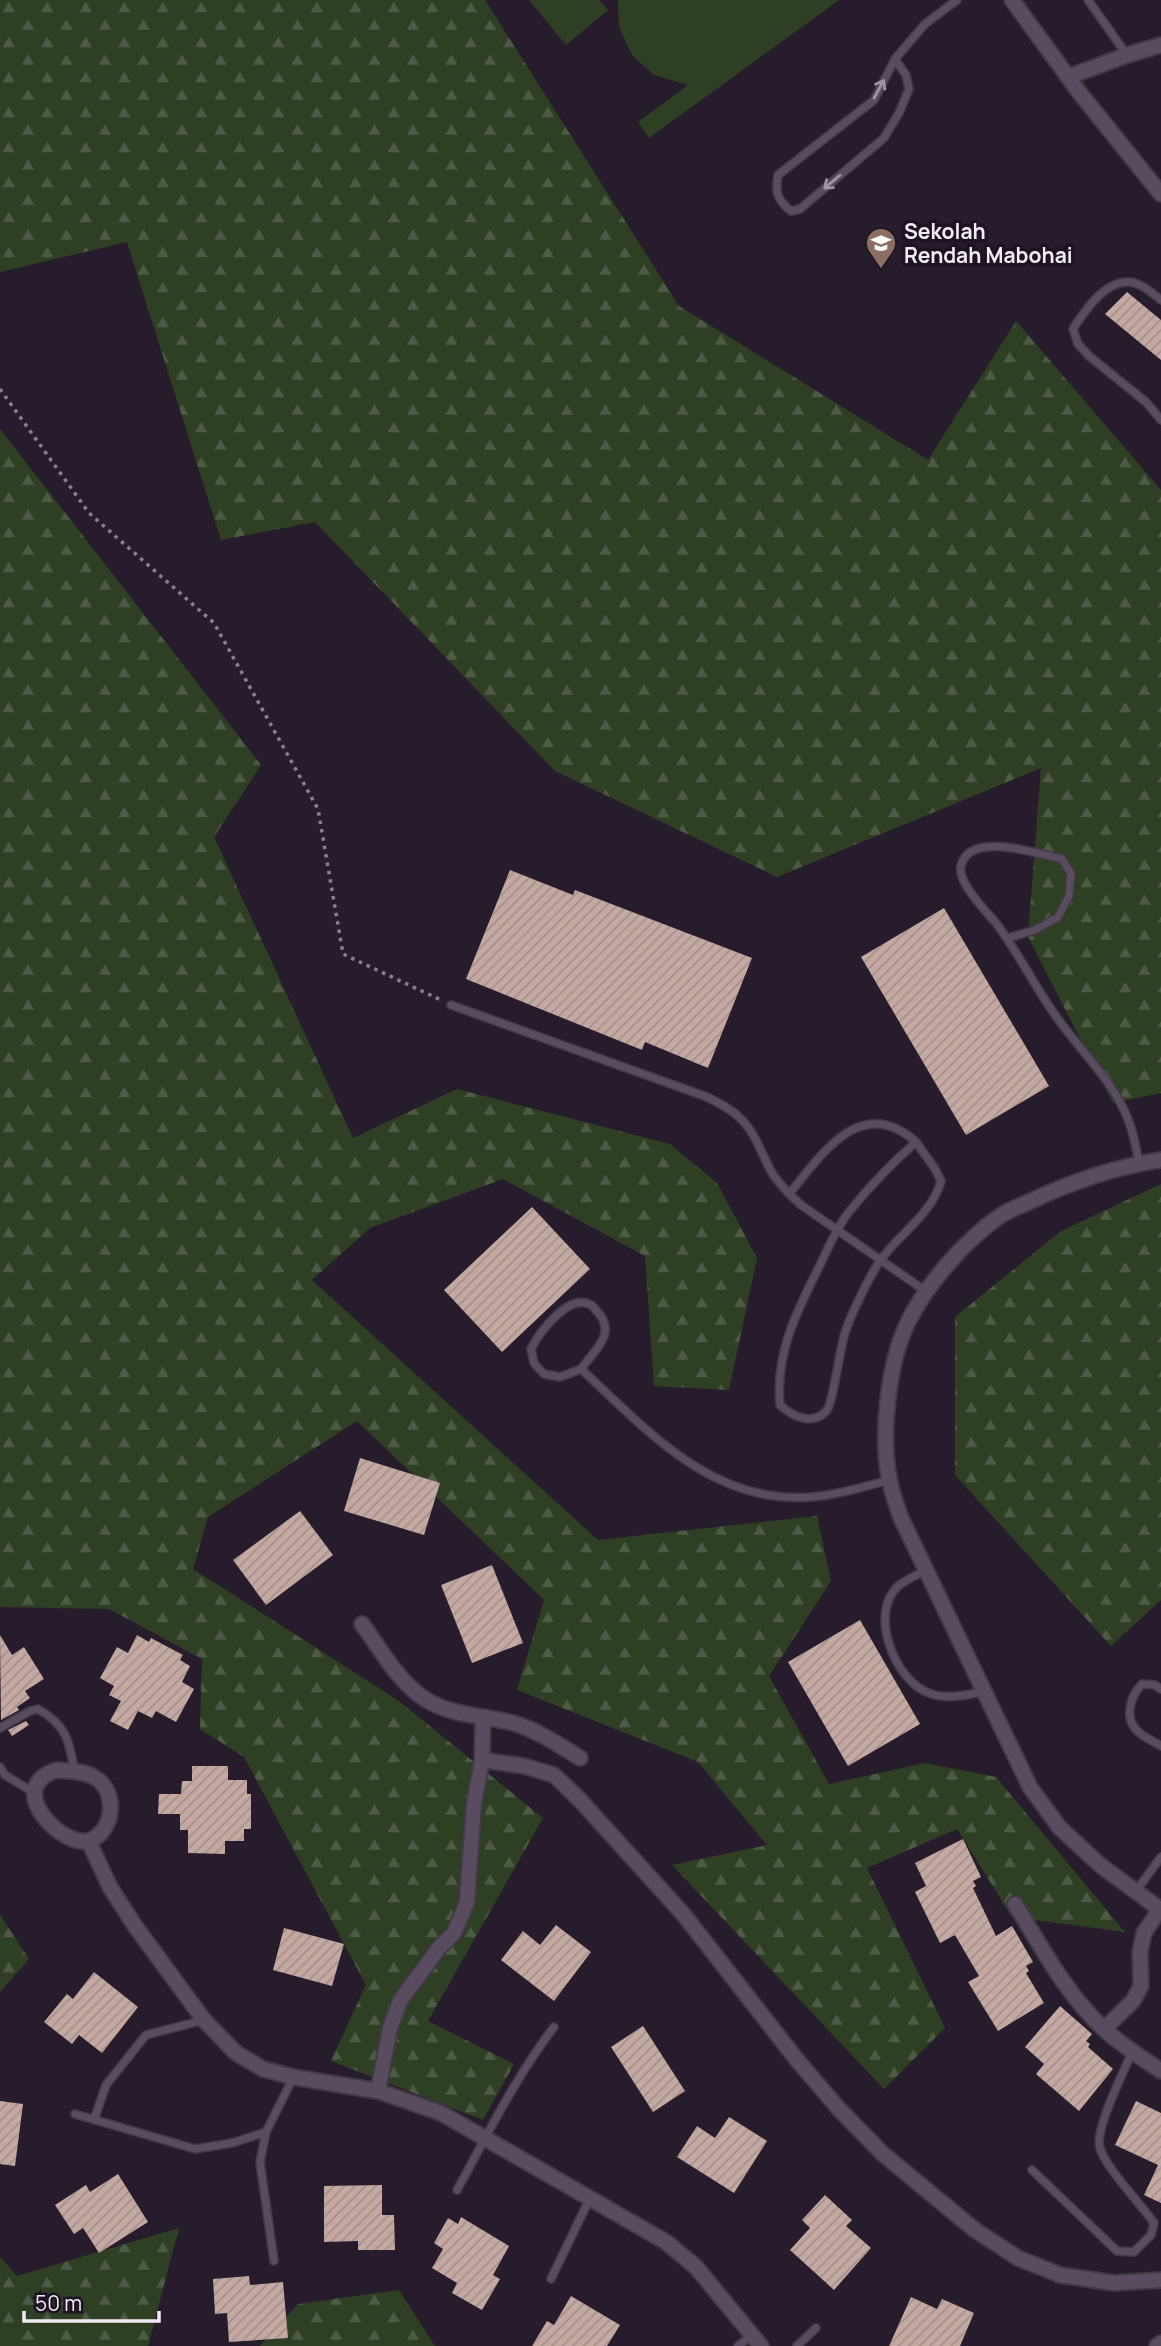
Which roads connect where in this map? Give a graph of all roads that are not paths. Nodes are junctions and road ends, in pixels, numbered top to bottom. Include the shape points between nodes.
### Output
1 (957, 0) edge
2 (1012, 0) edge
3 (1088, 0) edge
4 (1161, 45) edge
5 (1127, 55) junction
6 (895, 59) junction
7 (1068, 77) junction
8 (1161, 194) edge
9 (1161, 300) edge
10 (1161, 420) edge
11 (1007, 938) junction
12 (451, 1005) road end
13 (916, 1142) junction
14 (1161, 1160) edge
15 (1139, 1163) junction
16 (789, 1194) junction
17 (836, 1231) junction
18 (881, 1260) junction
19 (927, 1292) junction
20 (580, 1369) junction
21 (889, 1480) junction
22 (926, 1570) junction
23 (362, 1624) dead end
24 (1161, 1689) edge
25 (983, 1692) junction
26 (483, 1717) junction
27 (0, 1728) edge
28 (1161, 1746) edge
29 (580, 1758) dead end
30 (482, 1760) junction
31 (0, 1767) edge
32 (74, 1771) junction
33 (31, 1791) junction
34 (89, 1842) junction
35 (1161, 1857) edge
36 (1136, 1892) junction
37 (1015, 1905) dead end
38 (1161, 1909) edge
39 (204, 2020) junction
40 (554, 2027) dead end
41 (1104, 2029) junction
42 (1133, 2051) junction
43 (1161, 2071) edge
44 (293, 2077) junction
45 (378, 2091) junction
46 (75, 2114) dead end
47 (94, 2120) junction
48 (267, 2132) junction
49 (485, 2139) junction
50 (1032, 2170) dead end
51 (457, 2190) dead end
52 (590, 2198) junction
53 (274, 2261) dead end
54 (551, 2279) dead end
55 (1161, 2280) edge
56 (816, 2328) dead end
57 (757, 2341) edge
58 (737, 2346) edge
59 (797, 2346) edge

1 - 6 lane via 925,24
2 - 7 street
3 - 5 lane
4 - 5 street
5 - 7 street
6 -> 6 lane via 909,89 884,138 800,209 791,211 775,190 778,175 874,100
7 - 8 street
9 - 10 lane via 1127,281 1109,287 1073,329 1088,356 1146,402
11 - 11 lane via 961,878 961,864 969,852 995,845 1062,859 1071,874 1069,897 1058,917
11 - 15 lane via 1054,1013 1115,1095 1129,1121
12 - 16 lane via 724,1106 756,1138
13 - 16 lane via 891,1125 857,1127 822,1154
13 - 17 lane
13 - 18 lane via 941,1181 936,1199
14 - 15 street
15 - 19 street via 1101,1173 1001,1215 961,1249
16 - 17 lane
17 - 18 lane
17 - 18 lane via 788,1335 779,1393 780,1405 789,1413 814,1418 827,1410 845,1332
18 - 19 lane
19 - 21 street via 907,1324 892,1371 886,1427
20 - 20 lane via 560,1377 544,1374 534,1363 531,1349 556,1317 577,1302 590,1305 602,1317 605,1332
20 - 21 lane via 660,1441 699,1471 732,1486 770,1497 810,1497
21 - 22 street
22 - 25 street
22 - 25 lane via 897,1587 887,1603 888,1646 908,1681 928,1693 949,1697
23 - 26 street via 422,1697 447,1711
24 - 28 lane via 1142,1684 1129,1707 1130,1720 1139,1733
25 - 36 street via 1030,1787 1059,1827
26 - 29 street via 516,1724
26 - 30 street
27 - 32 lane via 38,1709 63,1729 71,1745
30 - 45 street via 467,1902 454,1933 400,2001
30 - 55 street via 554,1775 579,1798 684,1915 839,2109 883,2154 975,2230 1018,2258 1060,2275 1114,2283
31 - 33 lane
32 - 33 street via 45,1773
32 - 34 street via 94,1777 107,1788 112,1805 107,1824
33 - 34 street via 34,1806 62,1835
34 - 39 street via 122,1906
35 - 36 lane
36 - 38 street
37 - 41 street via 1078,2002
38 - 41 street via 1144,1933 1141,1986 1133,2001
39 - 44 street via 236,2053 263,2069
39 - 47 lane via 146,2035 106,2085
40 - 49 lane via 512,2086
41 - 42 street
42 - 43 street
42 - 50 lane via 1100,2130 1099,2147 1154,2223 1151,2235 1134,2252 1117,2251
44 - 45 street
44 - 48 lane
45 - 49 street via 440,2113
46 - 47 lane
47 - 48 lane via 195,2149
48 - 53 lane via 260,2162
49 - 51 lane
49 - 52 street
52 - 54 lane
52 - 57 street via 666,2242 696,2267
56 - 59 lane
57 - 58 lane

